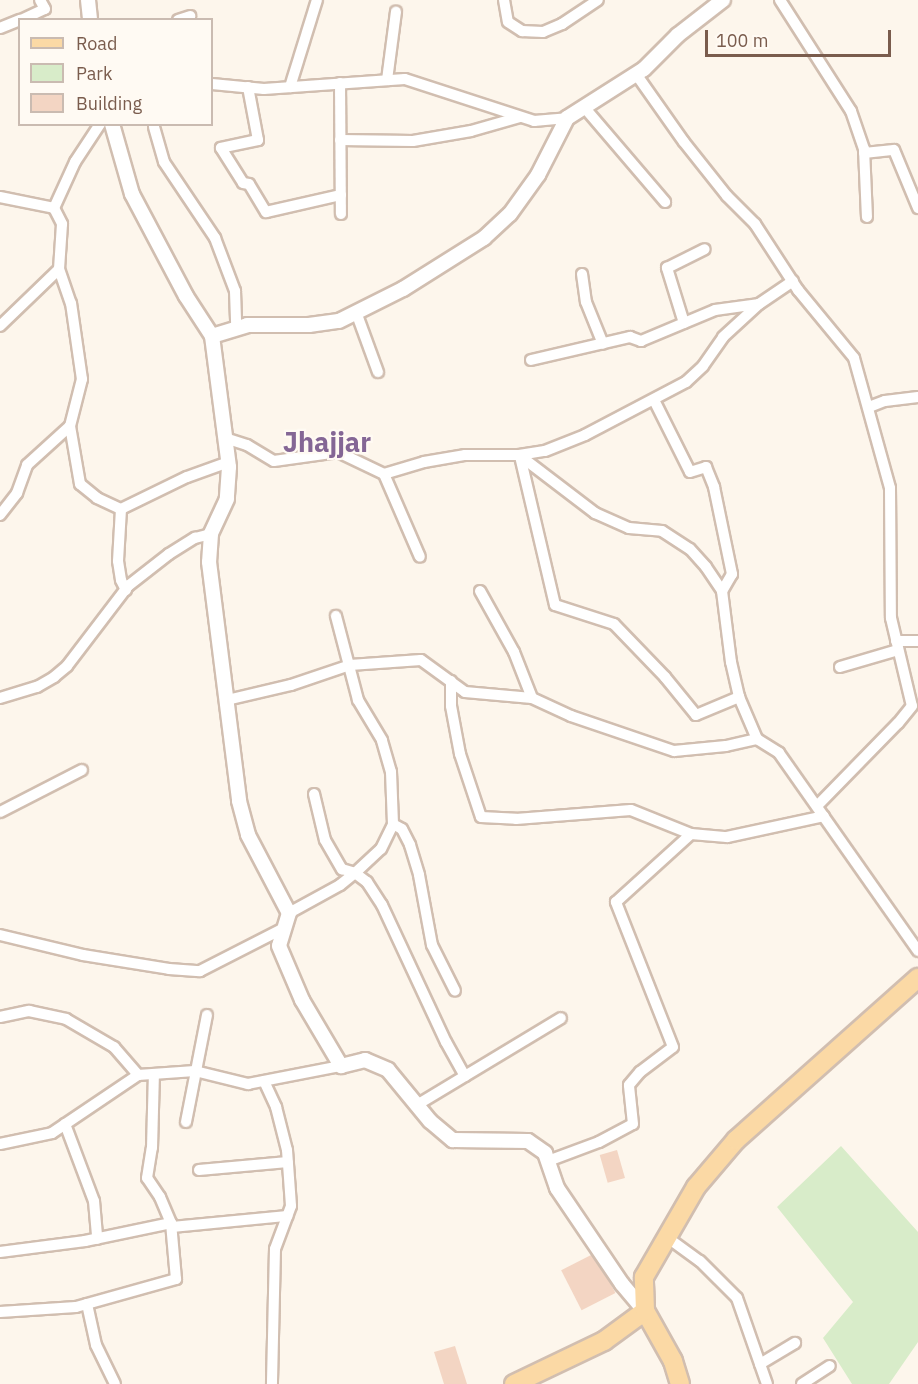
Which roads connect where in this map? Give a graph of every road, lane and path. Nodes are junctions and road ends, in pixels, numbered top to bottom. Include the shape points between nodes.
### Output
1 (40, 0) edge
2 (88, 0) edge
3 (317, 0) edge
4 (504, 0) edge
5 (598, 0) edge
6 (723, 0) edge
7 (780, 0) edge
8 (396, 12) dead end
9 (190, 16) dead end
10 (25, 18) edge
11 (90, 18) edge
12 (184, 18) edge
13 (18, 21) edge
14 (0, 28) edge
15 (636, 74) junction
16 (387, 80) junction
17 (340, 83) junction
18 (213, 84) edge
19 (248, 87) junction
20 (290, 87) junction
21 (584, 107) junction
22 (521, 117) junction
23 (567, 118) junction
24 (99, 126) edge
25 (113, 126) edge
26 (154, 127) dead end
27 (340, 140) junction
28 (864, 153) junction
29 (341, 195) junction
30 (0, 197) edge
31 (665, 202) dead end
32 (54, 208) junction
33 (918, 208) edge
34 (341, 214) dead end
35 (867, 217) dead end
36 (705, 249) dead end
37 (59, 269) junction
38 (582, 274) dead end
39 (793, 281) junction
40 (759, 304) junction
41 (356, 312) junction
42 (684, 323) junction
43 (0, 326) edge
44 (236, 328) junction
45 (212, 336) junction
46 (603, 344) junction
47 (531, 360) dead end
48 (378, 372) dead end
49 (918, 397) edge
50 (654, 400) junction
51 (869, 406) junction
52 (70, 426) junction
53 (225, 438) junction
54 (519, 455) junction
55 (229, 462) junction
56 (384, 474) junction
57 (122, 509) junction
58 (0, 515) edge
59 (211, 534) junction
60 (420, 557) dead end
61 (126, 590) junction
62 (480, 591) dead end
63 (722, 591) junction
64 (336, 616) dead end
65 (918, 641) edge
66 (897, 646) junction
67 (350, 665) junction
68 (840, 667) dead end
69 (451, 681) junction
70 (739, 697) junction
71 (0, 698) edge
72 (532, 698) junction
73 (227, 700) junction
74 (757, 739) junction
75 (82, 770) dead end
76 (314, 794) dead end
77 (817, 806) junction
78 (0, 812) edge
79 (824, 816) junction
80 (393, 824) junction
81 (691, 834) junction
82 (355, 873) junction
83 (289, 913) junction
84 (284, 928) junction
85 (0, 935) edge
86 (918, 951) edge
87 (918, 978) edge
88 (454, 991) dead end
89 (207, 1015) dead end
90 (0, 1017) edge
91 (561, 1018) dead end
92 (341, 1066) junction
93 (195, 1071) junction
94 (154, 1074) junction
95 (138, 1075) junction
96 (465, 1076) junction
97 (264, 1081) junction
98 (417, 1105) junction
99 (186, 1122) dead end
100 (65, 1124) junction
101 (0, 1144) edge
102 (548, 1161) junction
103 (288, 1162) junction
104 (199, 1170) dead end
105 (287, 1216) junction
106 (172, 1225) junction
107 (668, 1238) junction
108 (97, 1239) junction
109 (0, 1252) edge
110 (87, 1304) junction
111 (645, 1311) junction
112 (0, 1312) edge
113 (661, 1342) junction
114 (795, 1342) dead end
115 (760, 1364) junction
116 (830, 1366) dead end
117 (115, 1384) edge
118 (272, 1384) edge
119 (514, 1384) edge
120 (672, 1384) edge
121 (680, 1384) edge
122 (767, 1384) edge
123 (802, 1384) edge

1 - 10 street via 45,9
2 - 11 street
3 - 20 street
4 - 5 street via 508,22 522,31 543,32
6 - 15 street
7 - 28 street via 851,111
8 - 16 street
9 - 12 street
13 - 14 street
15 - 21 street
15 - 39 street via 698,160 755,224
16 - 17 street
16 - 22 street via 405,80
17 - 20 street
17 - 27 street
18 - 19 street
19 - 20 street
19 - 29 street via 258,140 221,148 266,212
21 - 23 street
21 - 31 street
22 - 23 street via 534,121
22 - 27 street via 413,141
23 - 41 street via 538,175 510,214 484,238 404,289
24 - 32 street via 75,162
25 - 45 street via 132,194 186,296
26 - 44 street via 164,162 214,238 235,291
27 - 29 street
28 - 33 street via 894,150
28 - 35 street
29 - 34 street
30 - 32 street
32 - 37 street via 62,224
36 - 42 street via 667,268
37 - 43 street
37 - 52 street via 70,303 82,379
38 - 46 street via 586,302
39 - 40 street
39 - 51 street via 854,357
40 - 42 street via 715,310
40 - 50 street via 723,336 703,366 686,382
41 - 44 street via 339,321 309,325
41 - 48 street
42 - 46 street via 641,341 630,337
44 - 45 street
45 - 53 street
46 - 47 street
49 - 51 street
50 - 54 street via 545,452
50 - 63 street via 690,472 706,467 714,487 732,574
51 - 66 street via 890,488 891,618
52 - 57 street via 80,484 96,498
52 - 58 street via 27,465 17,493
53 - 55 street
53 - 56 street via 247,445 274,461 338,452
54 - 56 street via 465,455
54 - 63 street via 595,513 629,528 662,531 690,549
54 - 70 street via 555,604 614,624 696,715
55 - 57 street via 187,477
55 - 59 street via 227,499
56 - 60 street
57 - 61 street via 118,561
59 - 61 street via 195,538 169,554
59 - 73 street via 209,562
61 - 71 street via 67,666 37,687
62 - 72 street via 514,652
63 - 70 street
64 - 67 street
65 - 66 street
66 - 68 street
66 - 77 street via 912,706
67 - 69 street via 422,660
67 - 73 street via 291,685
67 - 80 street via 358,700 382,740 391,772
69 - 72 street via 465,692
69 - 81 street via 451,706 460,754 481,817 516,819 631,810
70 - 74 street
72 - 74 street via 571,716 674,751
73 - 83 street via 239,801 249,836
74 - 77 street via 779,753
75 - 78 street
76 - 82 street via 326,840 342,869
77 - 79 street
79 - 81 street via 727,837
79 - 86 street
80 - 82 street via 381,849
80 - 88 street via 402,829 410,845 422,885 432,945
81 - 102 street via 616,902 673,1047 639,1072 629,1085 633,1124
82 - 83 street
82 - 96 street via 367,882 382,906
83 - 84 street
84 - 85 street via 201,971 83,955
84 - 92 street via 279,946 302,999
87 - 107 main road via 736,1140 696,1187
89 - 93 street
90 - 95 street via 28,1011 66,1018 114,1047
91 - 96 street
92 - 97 street
92 - 98 street via 365,1060 388,1070
93 - 94 street
93 - 97 street via 248,1084
93 - 99 street
94 - 95 street
94 - 106 street via 147,1178
95 - 100 street
96 - 98 street
97 - 103 street via 276,1107
98 - 102 street via 453,1140 528,1141 545,1153
100 - 101 street via 52,1132
100 - 108 street via 94,1201
102 - 111 street via 557,1188
103 - 104 street
103 - 105 street via 291,1206
105 - 106 street
105 - 118 street via 274,1249
106 - 108 street
106 - 110 street via 176,1279
107 - 111 main road via 644,1277
107 - 115 street via 700,1261 738,1298
108 - 109 street
110 - 112 street
110 - 117 street via 96,1345
111 - 113 main road
111 - 119 main road via 604,1341
113 - 120 main road
113 - 121 main road via 673,1361
114 - 115 street
115 - 122 street
116 - 123 street

